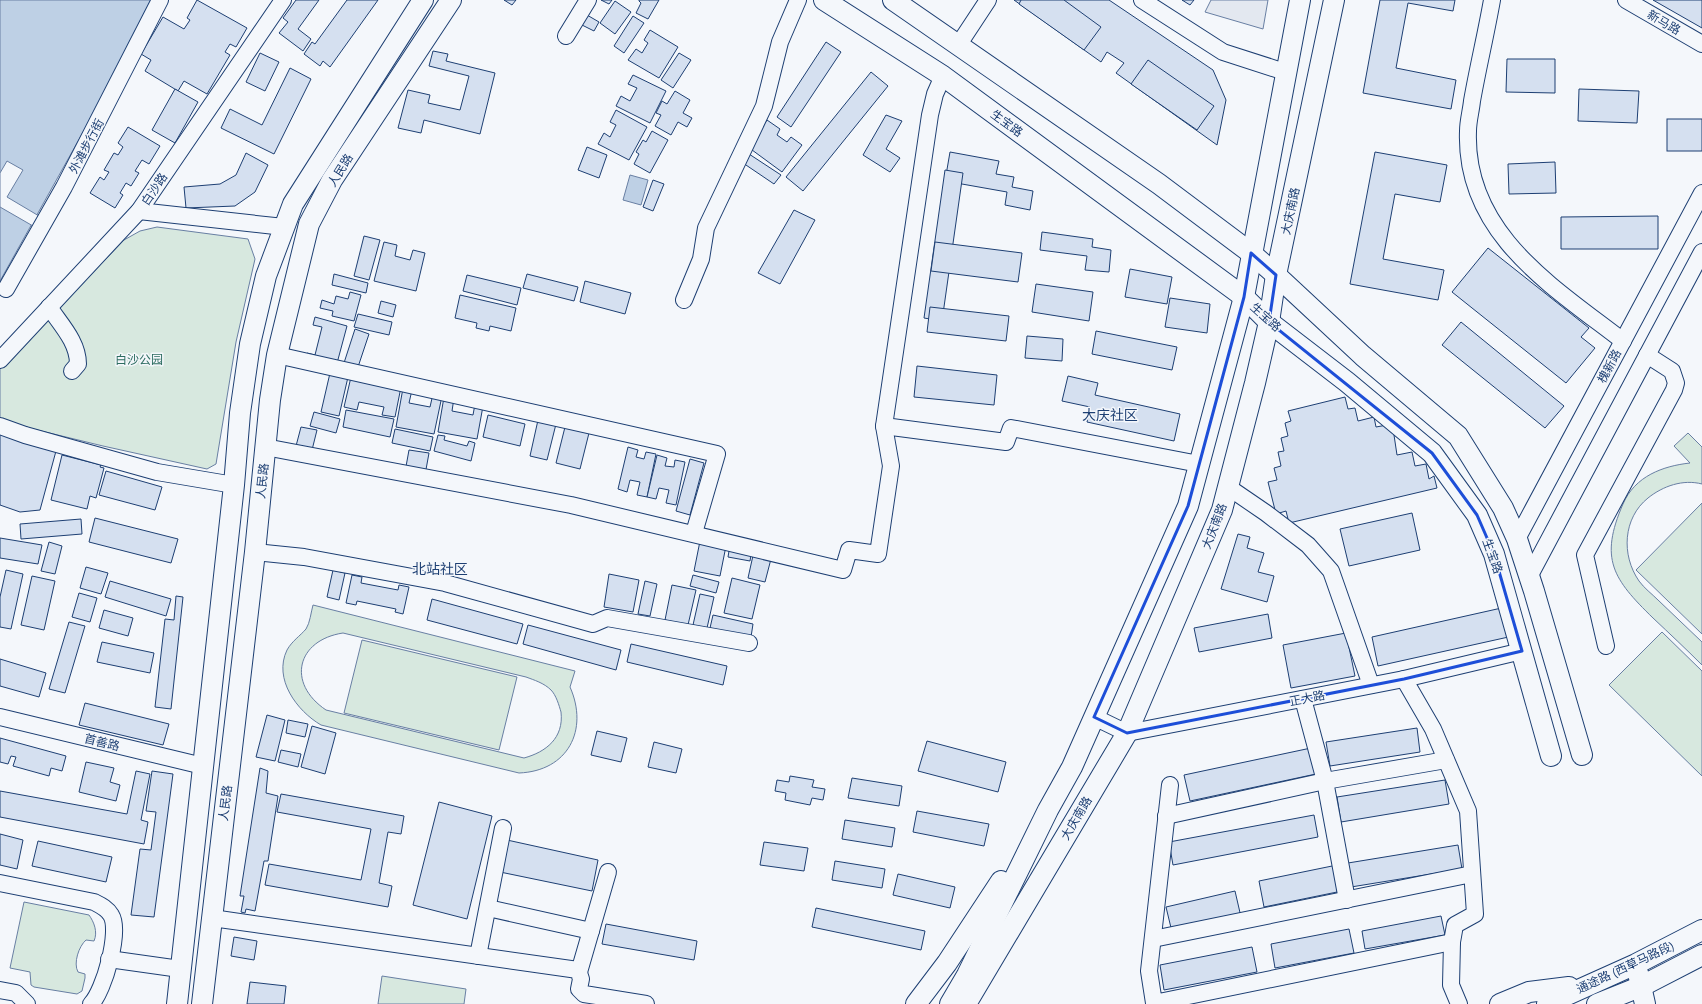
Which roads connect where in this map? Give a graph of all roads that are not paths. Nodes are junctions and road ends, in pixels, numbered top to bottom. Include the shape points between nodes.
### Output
1 (160, 0) edge
2 (283, 0) edge
3 (423, 0) edge
4 (451, 0) edge
5 (588, 0) edge
6 (798, 0) edge
7 (824, 0) edge
8 (893, 0) edge
9 (988, 0) edge
10 (1142, 0) edge
11 (1300, 0) edge
12 (1334, 0) edge
13 (1492, 0) edge
14 (1626, 0) edge
15 (566, 36) dead end
16 (959, 44) junction
17 (1702, 44) edge
18 (1285, 72) junction
19 (943, 76) junction
20 (1702, 193) edge
21 (139, 211) junction
22 (284, 227) junction
23 (1702, 252) edge
24 (1251, 253) junction
25 (1276, 275) junction
26 (6, 289) dead end
27 (1244, 297) junction
28 (684, 300) dead end
29 (49, 307) junction
30 (1269, 322) junction
31 (1623, 341) junction
32 (277, 355) junction
33 (1647, 355) junction
34 (0, 360) edge
35 (72, 371) dead end
36 (0, 426) edge
37 (884, 426) junction
38 (265, 447) junction
39 (1199, 464) junction
40 (234, 485) junction
41 (1228, 487) junction
42 (694, 533) junction
43 (1517, 538) junction
44 (255, 552) junction
45 (1529, 577) junction
46 (749, 643) dead end
47 (1606, 646) dead end
48 (1522, 651) junction
49 (1404, 679) junction
50 (1371, 685) junction
51 (1302, 699) junction
52 (0, 717) edge
53 (1094, 717) junction
54 (1127, 732) junction
55 (1582, 755) dead end
56 (1551, 756) dead end
57 (1446, 760) junction
58 (203, 766) junction
59 (1325, 781) junction
60 (1170, 785) dead end
61 (1048, 810) junction
62 (1166, 816) junction
63 (503, 828) dead end
64 (608, 872) dead end
65 (1472, 874) junction
66 (0, 883) edge
67 (1347, 900) junction
68 (488, 908) junction
69 (212, 918) junction
70 (1702, 930) edge
71 (591, 931) junction
72 (1153, 939) junction
73 (1452, 942) junction
74 (1702, 955) edge
75 (478, 956) junction
76 (109, 959) junction
77 (1636, 964) junction
78 (180, 969) junction
79 (579, 972) junction
80 (1596, 981) junction
81 (0, 990) edge
82 (1644, 995) edge
83 (579, 998) edge
84 (1606, 1003) edge
85 (27, 1004) edge
86 (91, 1004) edge
87 (176, 1004) edge
88 (202, 1004) edge
89 (646, 1004) edge
90 (916, 1004) edge
91 (950, 1004) edge
92 (966, 1004) edge
93 (1459, 1004) edge
94 (1500, 1004) edge
95 (1547, 1004) edge

1 - 26 street, 外滩步行街 via 64,187
2 - 21 street, 白沙路
3 - 22 main road, 人民路 via 293,204
4 - 32 main road, 人民路 via 332,180 309,224
5 - 15 street
6 - 28 street via 780,42 764,106 706,228 701,259
7 - 19 main road, 生宝路
8 - 16 main road
9 - 16 street
10 - 18 street via 1223,52
11 - 18 main road
12 - 25 main road, 大庆南路
13 - 31 street via 1468,130 1468,152 1478,194 1500,234 1527,265
14 - 17 street, 新马路
16 - 24 main road via 1159,184
18 - 24 main road
19 - 27 main road, 生宝路
19 - 37 street via 930,115
20 - 31 street, 槐新路
21 - 22 street
21 - 29 street, 白沙路
22 - 40 main road, 人民路 via 266,276 250,344 240,413
23 - 33 street
24 - 25 main road
24 - 27 main road
25 - 30 main road, 大庆南路
25 - 43 main road via 1363,356 1458,436 1502,508
27 - 30 main road, 生宝路
27 - 39 main road
29 - 34 street, 白沙路
29 - 35 street via 78,355 78,364
30 - 41 main road, 大庆南路
30 - 48 main road, 生宝路 via 1347,382 1432,453 1477,515 1494,554
31 - 43 street, 槐新路
32 - 38 main road, 人民路
32 - 42 street via 717,454
33 - 45 street
33 - 47 street via 1672,371 1676,383 1674,390 1585,555
36 - 40 street via 157,472
37 - 39 street via 1006,442 1011,428
37 - 42 street via 891,466 878,554 850,550 843,570
38 - 42 street via 571,505
38 - 44 main road, 人民路
39 - 53 main road via 1188,506
40 - 58 main road, 人民路
41 - 50 street via 1308,545 1331,571
41 - 54 main road, 大庆南路 via 1222,510
43 - 45 main road
44 - 46 street via 304,557 445,584 593,624 607,618
44 - 69 main road, 人民路
45 - 55 main road
48 - 49 street, 正大路
48 - 56 main road, 生宝路
49 - 50 street, 正大路
49 - 57 street via 1433,729
50 - 51 street, 正大路
51 - 54 street, 正大路
51 - 59 street
52 - 58 street, 首善路
53 - 54 street
53 - 61 main road via 1072,767
54 - 92 main road, 大庆南路
57 - 59 street
57 - 65 street via 1468,811
58 - 78 main road, 人民路
59 - 62 street
59 - 67 street
60 - 62 street
61 - 90 main road via 947,963
61 - 91 main road
62 - 72 street
63 - 68 street
64 - 71 street
65 - 67 street
65 - 73 street via 1476,914 1455,925
66 - 76 street via 94,902 104,907 112,915 114,923
67 - 72 street
68 - 71 street
68 - 75 street
69 - 75 street
69 - 88 main road, 人民路
70 - 77 main road, 通途路 (西草马路段)
71 - 79 street
72 - 73 street via 1149,971 1154,1003
73 - 93 street via 1451,985
74 - 82 main road, 通途路 (西草马路段)
75 - 79 street
76 - 78 street
76 - 86 street via 98,996
77 - 80 main road, 通途路 (西草马路段)
77 - 82 main road
78 - 87 main road, 人民路
79 - 83 street
80 - 84 main road
80 - 94 main road via 1529,992
80 - 95 main road, 通途路 (西草马路段)
81 - 85 street via 16,993
82 - 84 main road, 通途路 (西草马路段)
83 - 89 street via 584,994

